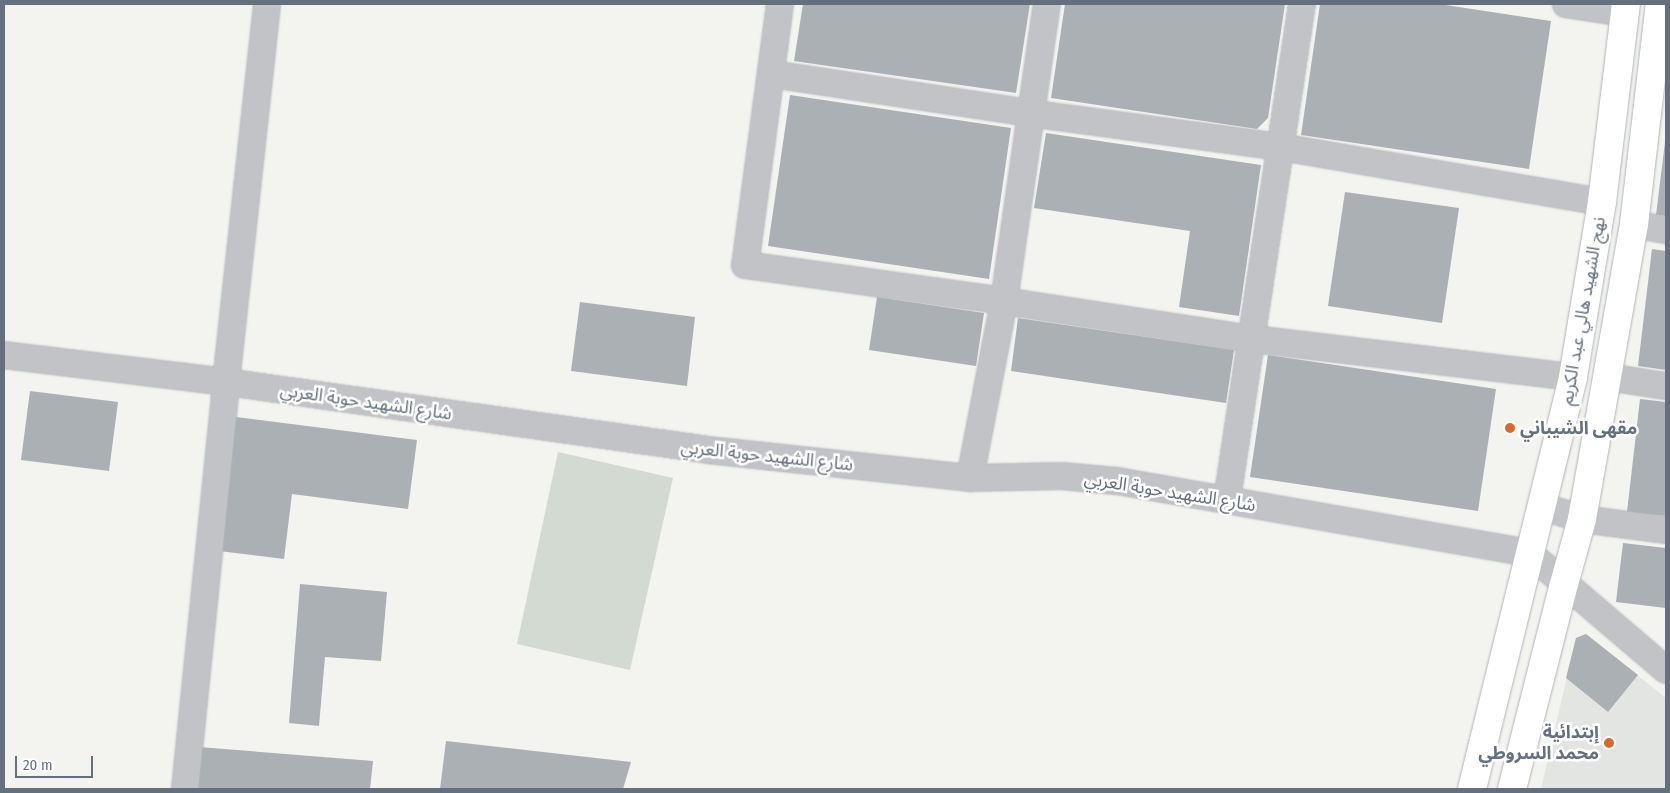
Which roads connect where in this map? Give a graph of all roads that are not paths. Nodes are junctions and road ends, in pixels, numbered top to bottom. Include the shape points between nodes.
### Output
1 (267, 4) edge
2 (780, 4) edge
3 (1047, 4) edge
4 (1302, 4) edge
5 (1566, 4) edge
6 (1660, 4) edge
7 (1625, 18) edge
8 (1655, 44) junction
9 (772, 74) junction
10 (1658, 86) edge
11 (1029, 113) junction
12 (1280, 147) junction
13 (1602, 202) junction
14 (1634, 224) junction
15 (1666, 230) edge
16 (1004, 300) junction
17 (1253, 338) junction
18 (4, 355) edge
19 (1573, 377) junction
20 (1607, 377) junction
21 (226, 382) junction
22 (1666, 386) edge
23 (970, 478) junction
24 (1227, 500) junction
25 (1541, 506) junction
26 (1582, 519) junction
27 (1666, 530) edge
28 (1530, 553) junction
29 (1564, 584) junction
30 (1666, 670) edge
31 (185, 789) edge
32 (1472, 789) edge
33 (1512, 789) edge

1 - 21 street
2 - 9 street
3 - 11 street
4 - 12 street
5 - 7 street
6 - 8 main road
7 - 8 main road
7 - 13 main road, نهج الشهيد هالي عبد الكريم
8 - 10 main road
9 - 11 street
9 - 16 street via 745,265
10 - 14 main road
11 - 12 street
11 - 16 street
12 - 13 street
12 - 17 street
13 - 19 main road, نهج الشهيد هالي عبد الكريم
14 - 15 street
14 - 20 main road
16 - 17 street
16 - 23 street
17 - 19 street
17 - 24 street
18 - 21 street, شارع الشهيد حوبة العربي
19 - 25 main road, نهج الشهيد هالي عبد الكريم
20 - 22 street
20 - 26 main road
21 - 23 street, شارع الشهيد حوبة العربي via 708,450
21 - 31 street
23 - 24 street, شارع الشهيد حوبة العربي via 1070,477 1117,481
24 - 28 street, شارع الشهيد حوبة العربي
25 - 26 street
25 - 28 main road, نهج الشهيد هالي عبد الكريم
26 - 27 street
26 - 29 main road
28 - 29 street
28 - 32 main road, نهج الشهيد هالي عبد الكريم
29 - 30 street
29 - 33 main road

